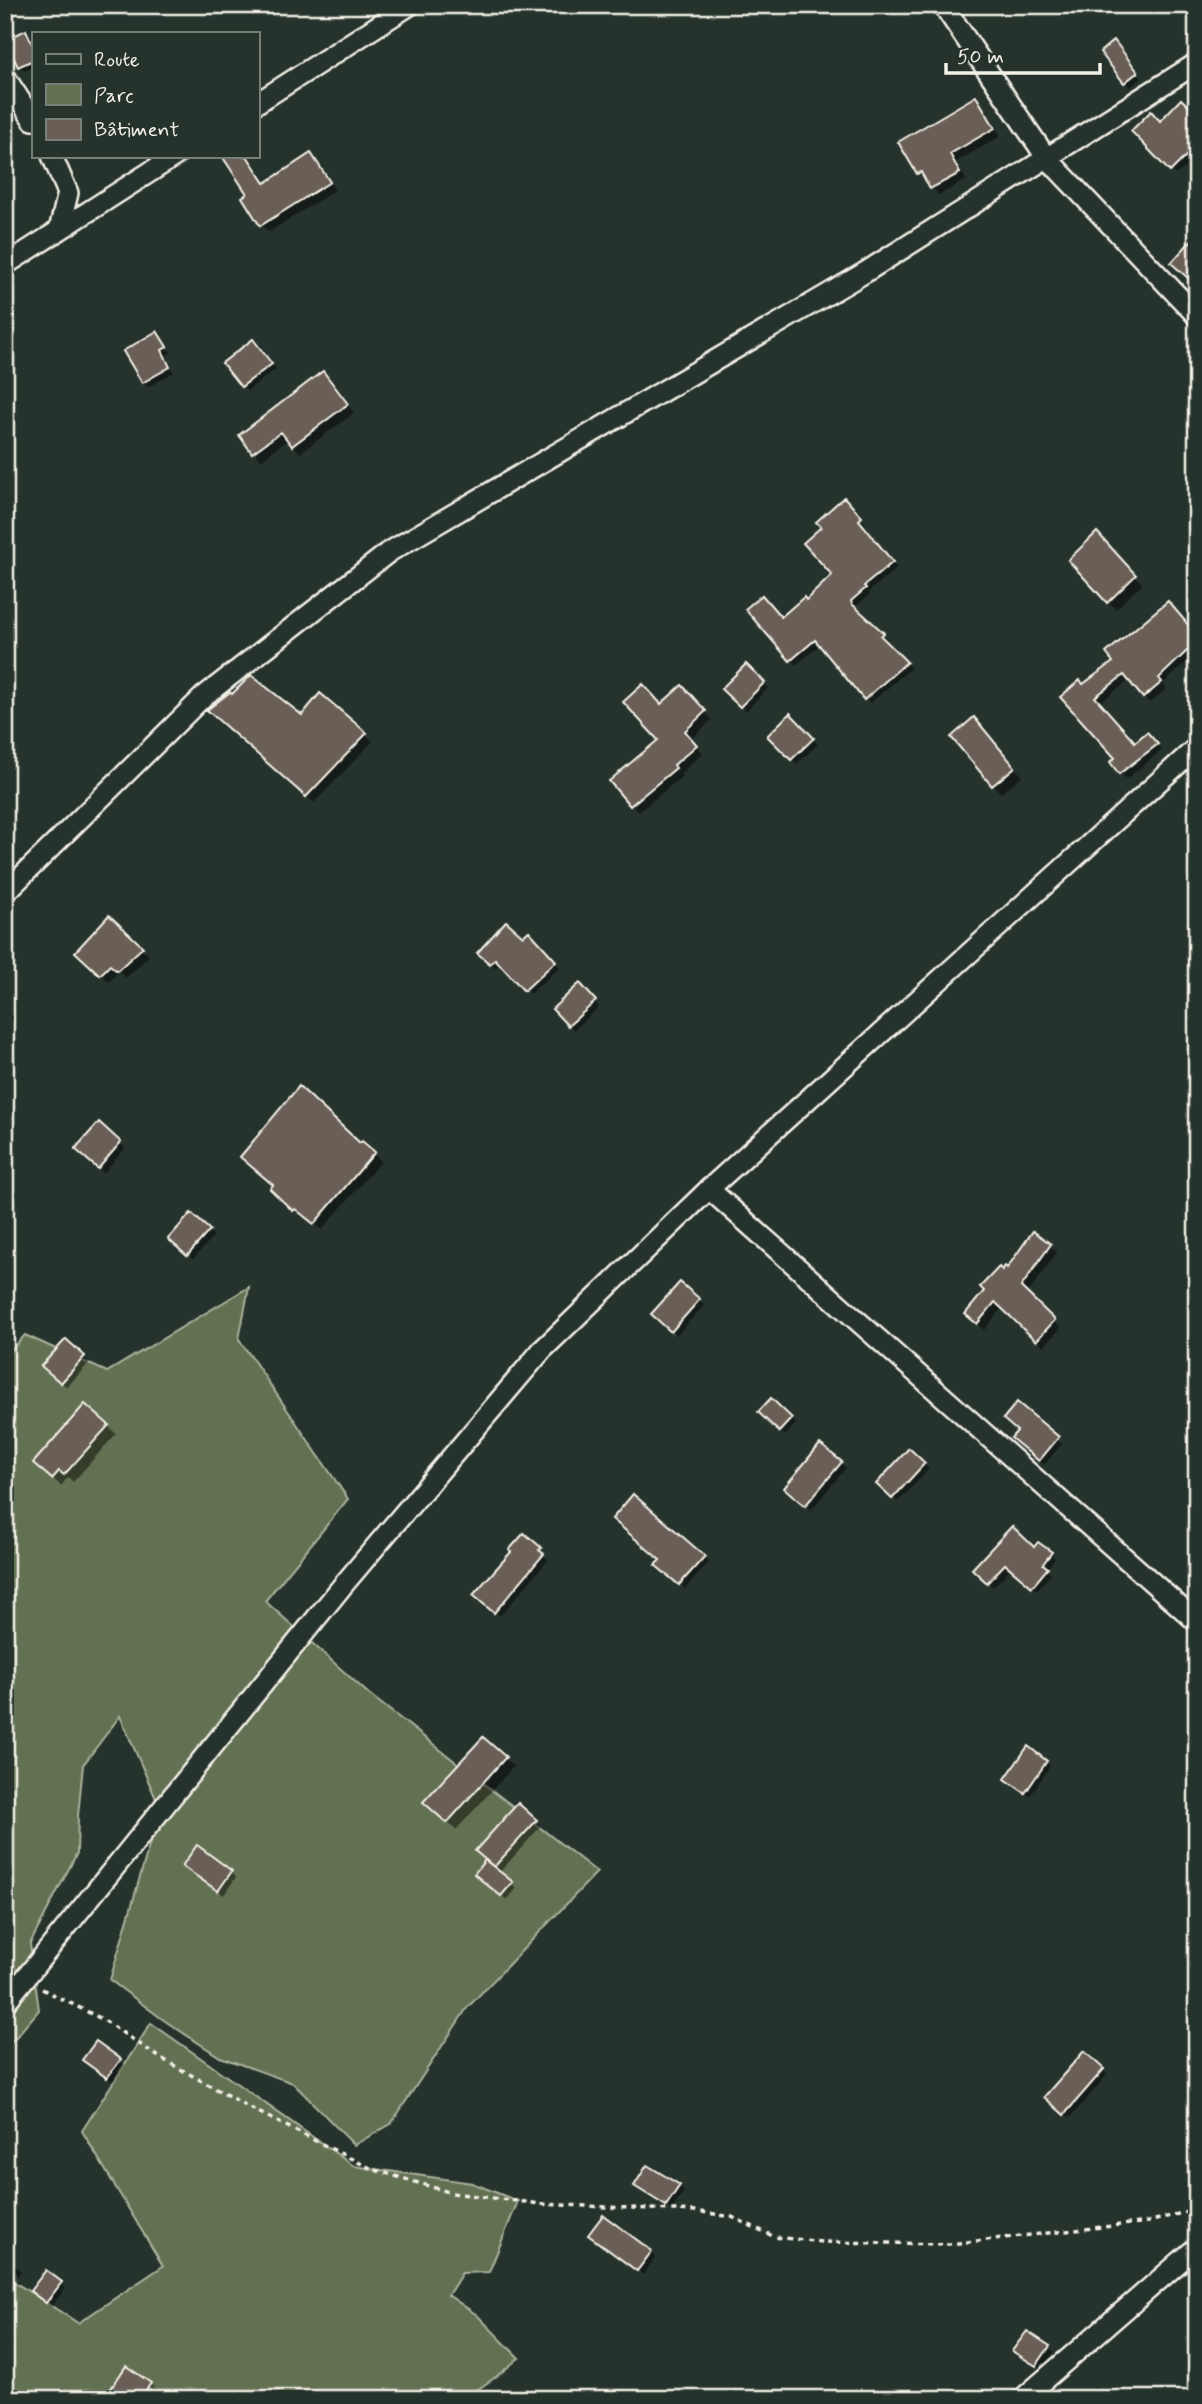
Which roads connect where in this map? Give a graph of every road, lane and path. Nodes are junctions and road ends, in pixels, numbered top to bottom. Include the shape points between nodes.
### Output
1 (410, 5) edge
2 (943, 5) edge
3 (1197, 63) edge
4 (5, 76) edge
5 (259, 102) edge
6 (32, 118) edge
7 (1046, 157) junction
8 (53, 158) edge
9 (173, 158) edge
10 (60, 230) junction
11 (5, 265) edge
12 (1197, 316) edge
13 (1197, 747) edge
14 (5, 893) edge
15 (709, 1189) junction
16 (1197, 1622) edge
17 (24, 1980) junction
18 (5, 2003) edge
19 (1197, 2209) edge
20 (1197, 2247) edge
21 (1022, 2399) edge

1 - 5 street
2 - 7 street
3 - 7 street
4 - 6 street
7 - 12 street
7 - 14 street via 864,273 389,552 203,697
8 - 10 street via 68,193
9 - 10 street
10 - 11 street
13 - 15 street
15 - 16 street
15 - 17 street via 542,1350 344,1584
17 - 18 street
17 - 19 path via 102,2019 250,2108 372,2169 452,2193 541,2204 696,2211 732,2217 775,2237 822,2242 936,2244 1147,2222
20 - 21 street

